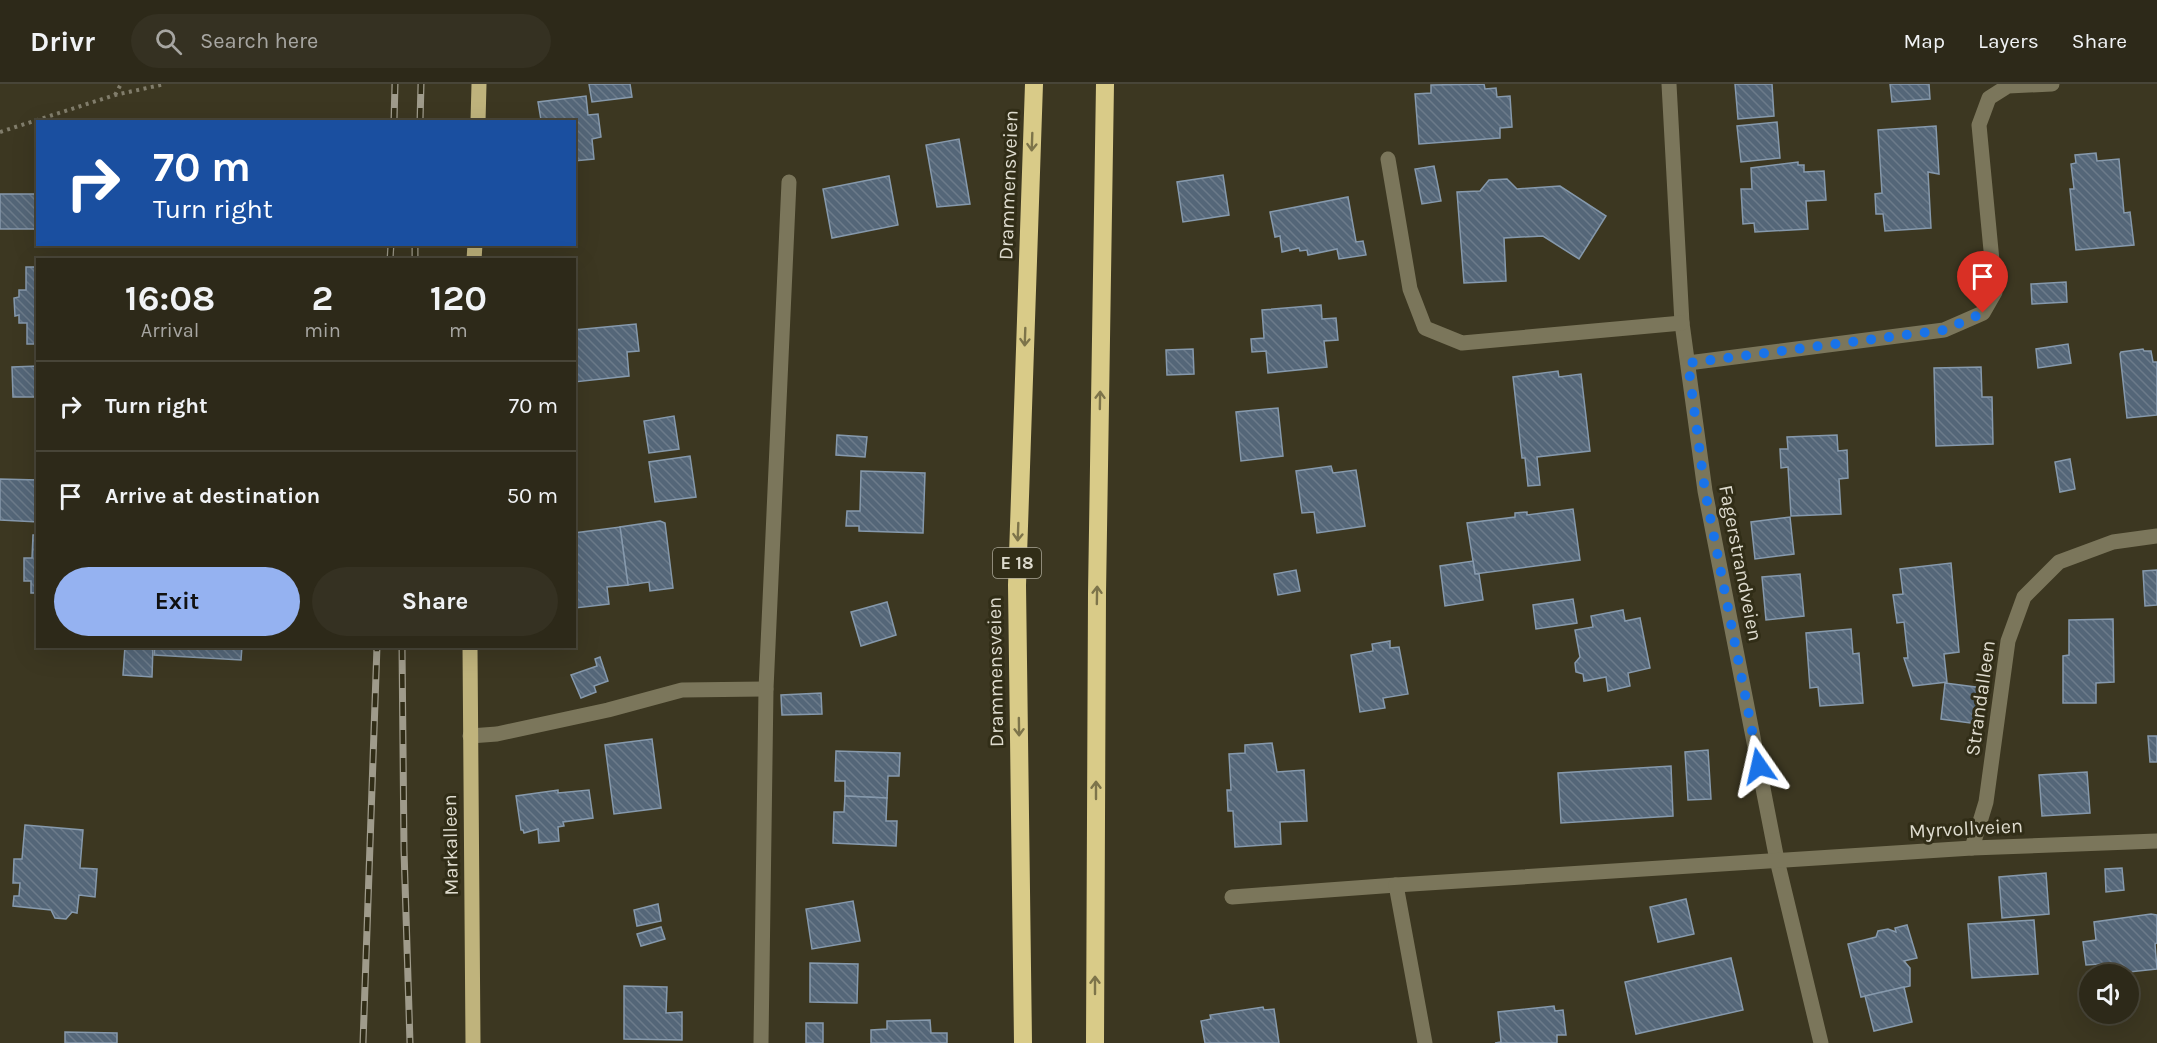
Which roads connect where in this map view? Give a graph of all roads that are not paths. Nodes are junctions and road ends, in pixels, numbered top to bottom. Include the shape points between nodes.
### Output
1 (479, 84) edge
2 (1034, 84) edge
3 (1105, 84) edge
4 (1669, 84) edge
5 (2052, 84) edge
6 (478, 120) edge
7 (1388, 159) dead end
8 (789, 182) dead end
9 (1682, 323) junction
10 (1688, 363) junction
11 (2157, 536) edge
12 (470, 648) edge
13 (766, 689) junction
14 (470, 736) junction
15 (2157, 841) edge
16 (1972, 848) junction
17 (1777, 860) junction
18 (1396, 885) junction
19 (1232, 897) dead end
20 (473, 1043) edge
21 (761, 1043) edge
22 (1023, 1043) edge
23 (1095, 1043) edge
24 (1425, 1043) edge
25 (1821, 1043) edge

1 - 6 main road
2 -> 22 highway, Drammensveien / E 18 via 1017,585
23 -> 3 highway
4 - 9 street, Fagerstrandveien
5 - 10 street via 2008,86 1989,98 1979,125 1995,292 1983,313 1944,330
7 - 9 street via 1410,289 1425,328 1462,343
8 - 13 street
9 - 10 street, Fagerstrandveien
10 - 17 street, Fagerstrandveien via 1705,491
11 - 16 street, Strandalleen via 2113,542 2059,562 2025,597 2008,641 1986,802
12 - 14 main road, Markalleen
13 - 14 street via 682,690 608,710 497,734
13 - 21 street
14 - 20 main road, Markalleen
15 - 16 street, Myrvollveien
16 - 17 street, Myrvollveien
17 - 18 street, Myrvollveien
17 - 25 street, Fagerstrandveien
18 - 19 street, Myrvollveien
18 - 24 street

